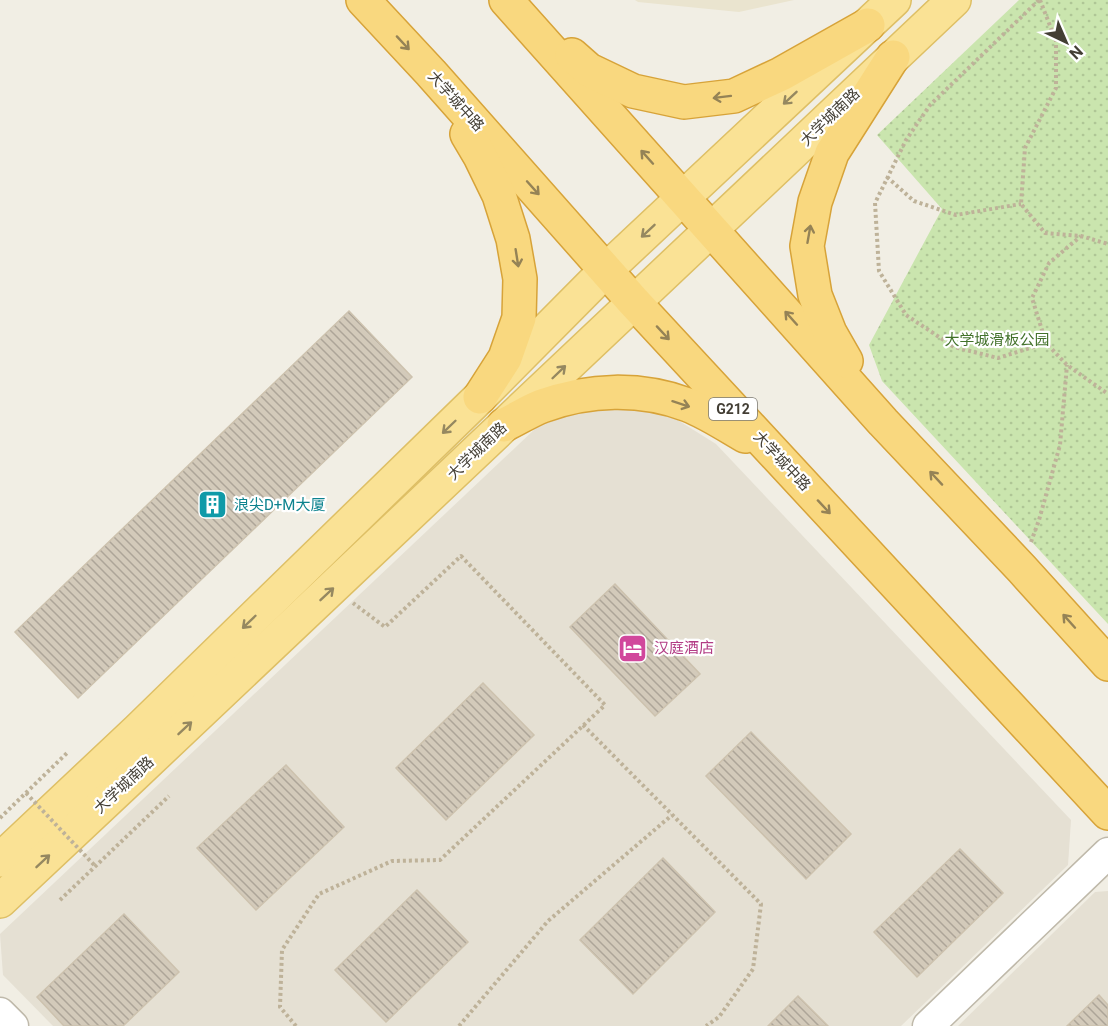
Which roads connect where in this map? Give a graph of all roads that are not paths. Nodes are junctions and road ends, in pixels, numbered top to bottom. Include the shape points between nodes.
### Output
1 (363, 0) edge
2 (506, 0) edge
3 (894, 0) edge
4 (954, 0) edge
5 (868, 25) junction
6 (893, 57) junction
7 (431, 73) junction
8 (683, 198) junction
9 (712, 229) junction
10 (606, 270) junction
11 (633, 301) junction
12 (480, 397) junction
13 (883, 422) junction
14 (504, 425) junction
15 (779, 458) junction
16 (1108, 664) edge
17 (1108, 813) edge
18 (1108, 853) edge
19 (0, 860) edge
20 (0, 901) edge
21 (0, 1013) edge
22 (13, 1026) edge
23 (928, 1026) edge

1 -> 7 highway, 大学城中路 / G212
5 -> 2 highway via 734,96 684,102 633,91 589,70
8 -> 2 highway
3 - 5 main road, 大学城南路
4 - 6 main road, 大学城南路
5 -> 8 main road, 大学城南路
6 - 9 main road, 大学城南路
13 -> 6 highway via 830,333 814,295 807,246 815,201 832,153
7 -> 10 highway, 大学城中路 / G212
7 -> 12 highway via 499,195 520,279 516,328 505,358
8 - 9 highway
8 -> 10 main road, 大学城南路
9 - 11 main road, 大学城南路
13 -> 9 highway
10 - 11 highway, 大学城中路 / G212
10 - 12 main road, 大学城南路
14 -> 11 main road, 大学城南路
11 -> 15 highway, 大学城中路 / G212
12 -> 19 main road, 大学城南路
16 -> 13 highway
14 -> 15 highway via 541,406 579,396 616,391 651,395 687,405 718,420
20 -> 14 main road, 大学城南路
15 -> 17 highway, 大学城中路 / G212
18 - 23 street
21 - 22 street

